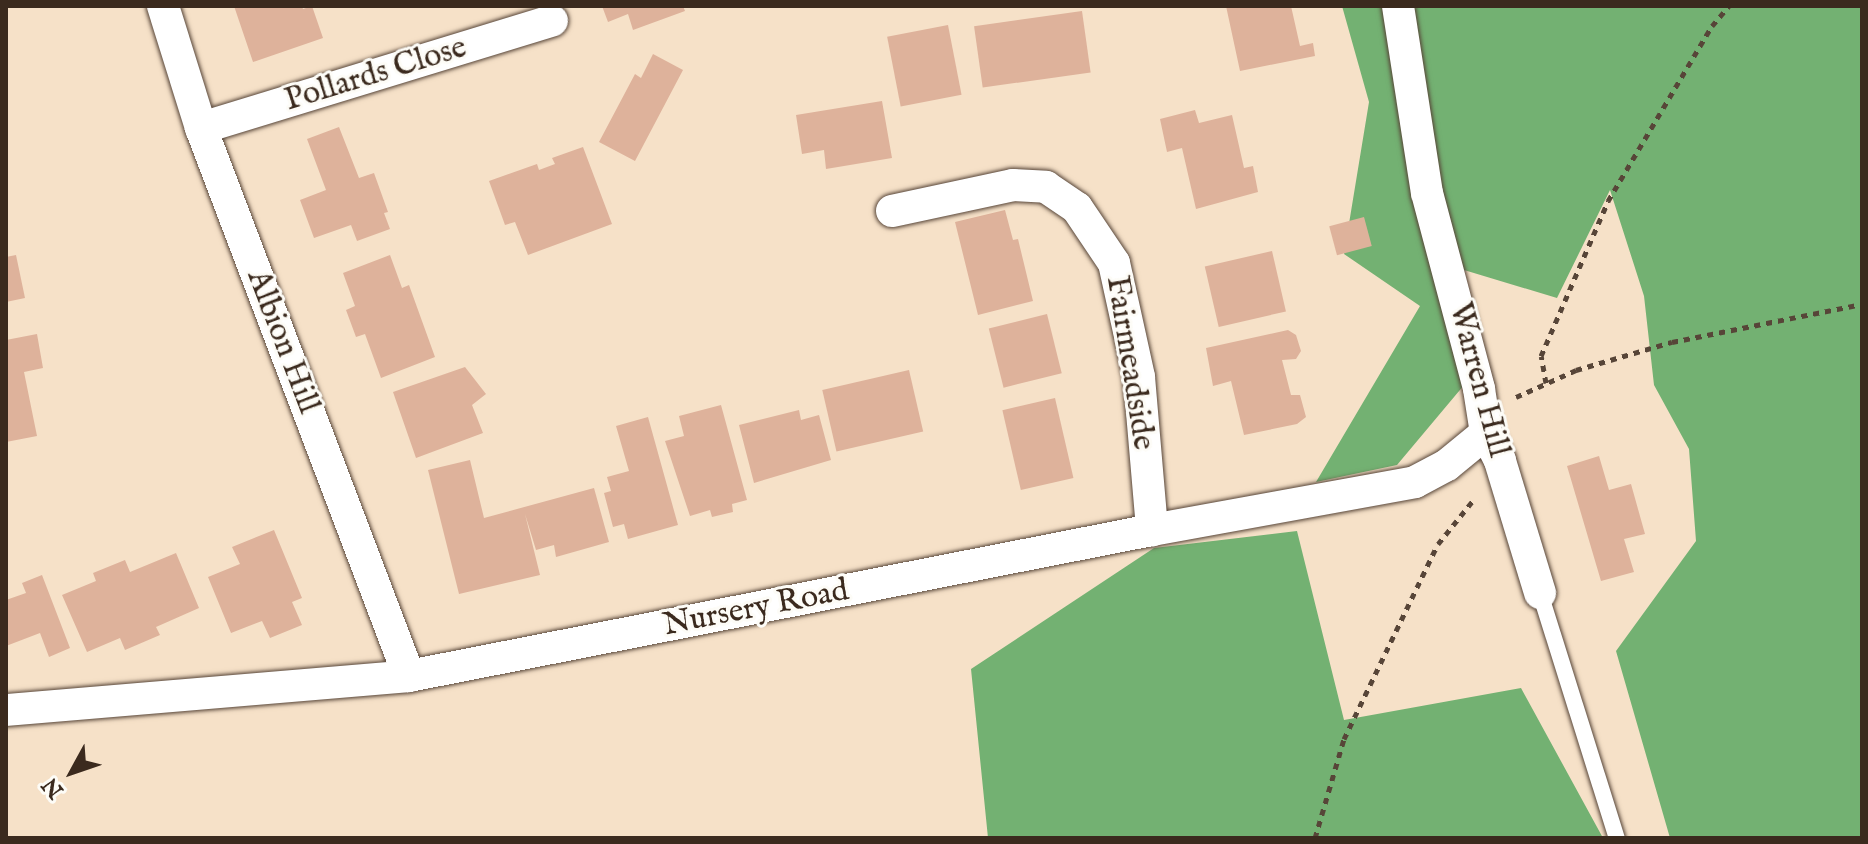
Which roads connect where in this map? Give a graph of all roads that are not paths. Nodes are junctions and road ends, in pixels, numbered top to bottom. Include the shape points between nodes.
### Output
1 (163, 6) edge
2 (1398, 6) edge
3 (552, 21) dead end
4 (201, 128) junction
5 (892, 211) dead end
6 (1490, 435) junction
7 (1152, 530) junction
8 (1540, 593) joint
9 (409, 676) junction
10 (6, 710) edge
11 (1617, 838) edge

1 - 4 street, Albion Hill
2 - 6 street, Warren Hill via 1427,193
3 - 4 street, Pollards Close
4 - 9 street, Albion Hill
5 - 7 street, Fairmeadside via 1013,185 1046,187 1077,208 1114,263 1139,377
6 - 7 street, Nursery Road via 1415,482
6 - 8 street, Warren Hill
7 - 9 street, Nursery Road
8 - 11 lane, Warren Hill
9 - 10 street, Nursery Road

